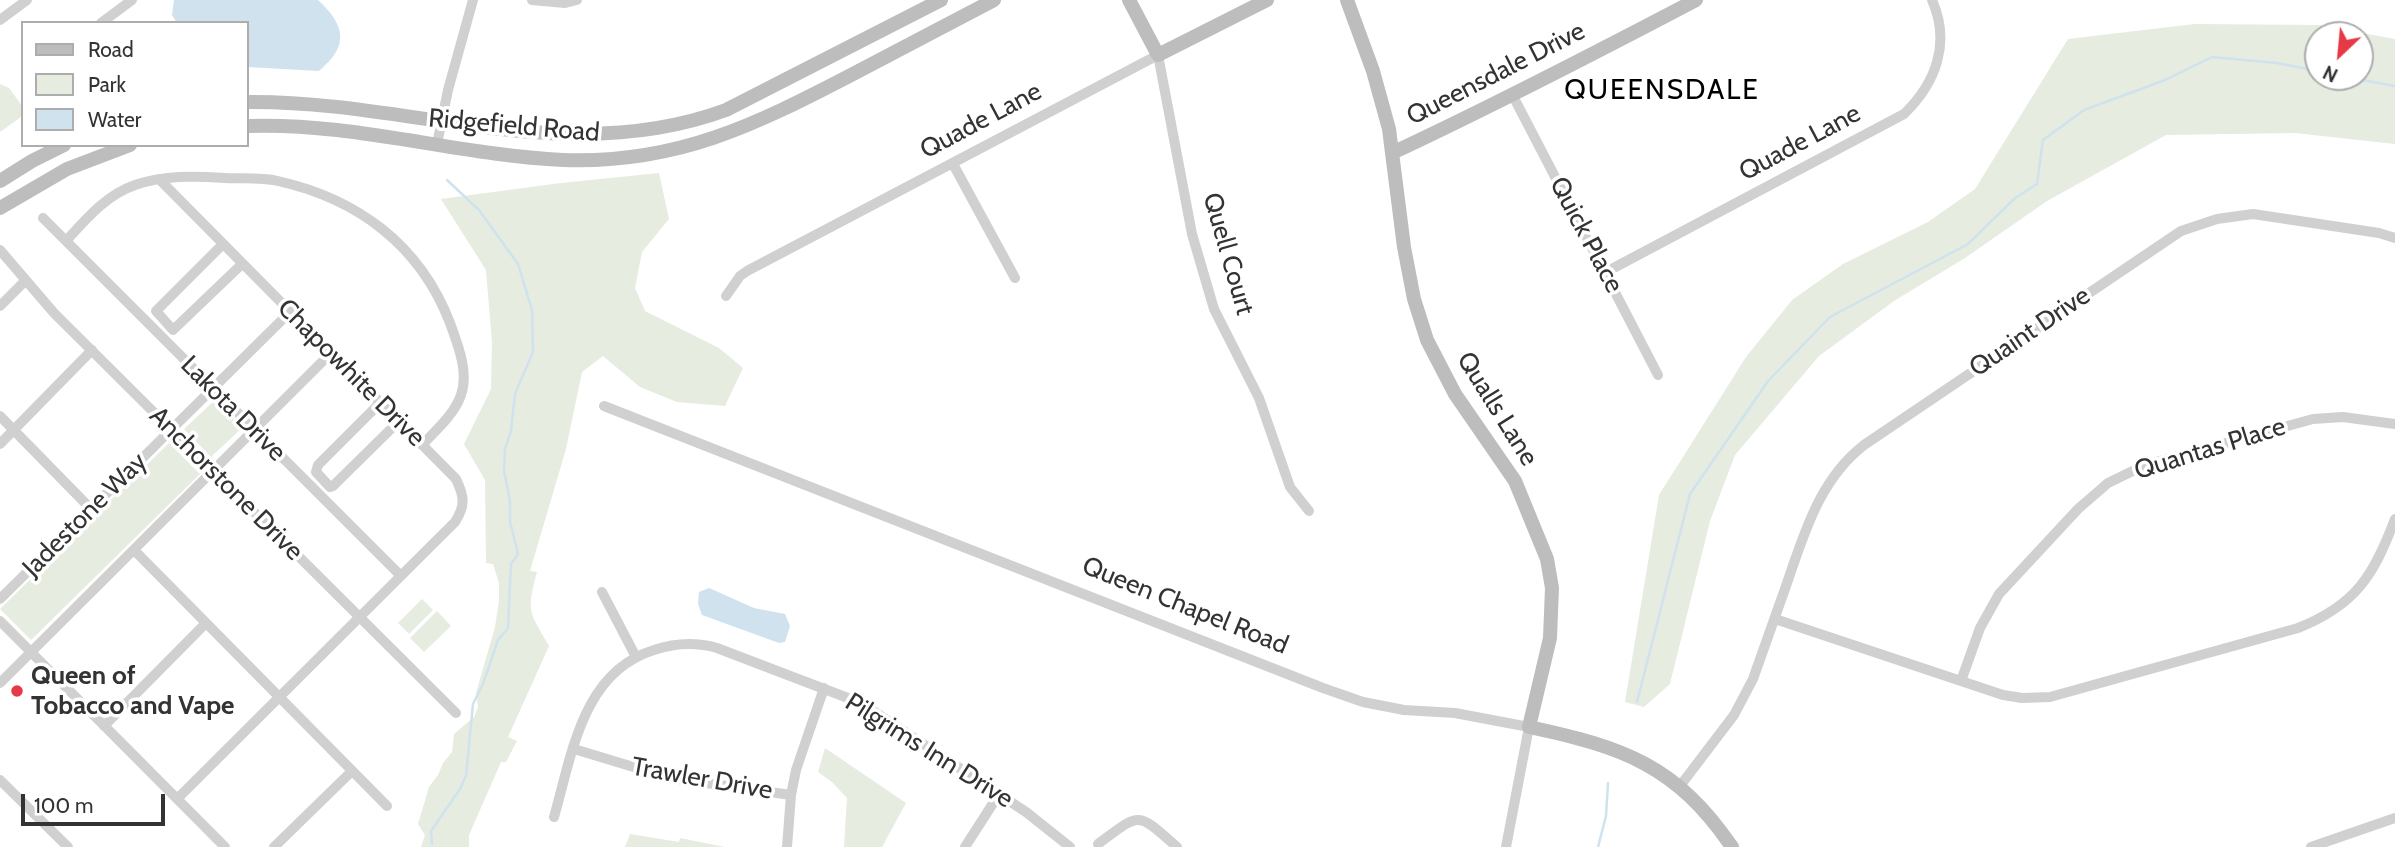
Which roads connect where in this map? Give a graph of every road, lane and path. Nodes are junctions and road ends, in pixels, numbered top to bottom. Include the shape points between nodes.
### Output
1 (27, 0) edge
2 (132, 0) edge
3 (473, 0) edge
4 (533, 0) edge
5 (577, 0) edge
6 (942, 0) edge
7 (994, 0) edge
8 (1129, 0) edge
9 (1268, 0) edge
10 (1347, 0) edge
11 (1696, 0) edge
12 (1932, 0) edge
13 (0, 20) edge
14 (105, 21) edge
15 (1158, 55) junction
16 (1513, 96) junction
17 (248, 102) edge
18 (441, 121) junction
19 (248, 126) edge
20 (437, 144) junction
21 (60, 147) edge
22 (125, 147) edge
23 (1392, 153) junction
24 (953, 164) junction
25 (159, 179) junction
26 (0, 181) edge
27 (0, 208) edge
28 (43, 218) dead end
29 (2395, 238) edge
30 (66, 241) junction
31 (223, 244) junction
32 (0, 250) edge
33 (242, 264) junction
34 (1606, 272) junction
35 (1015, 278) dead end
36 (25, 281) junction
37 (726, 296) dead end
38 (0, 306) edge
39 (290, 312) junction
40 (92, 351) junction
41 (331, 353) junction
42 (1658, 375) dead end
43 (213, 388) junction
44 (380, 403) junction
45 (604, 405) dead end
46 (0, 416) edge
47 (399, 421) junction
48 (2395, 424) edge
49 (171, 429) junction
50 (254, 429) junction
51 (13, 430) junction
52 (0, 443) edge
53 (422, 445) junction
54 (213, 471) junction
55 (91, 509) junction
56 (1309, 511) dead end
57 (2395, 519) edge
58 (134, 550) junction
59 (401, 576) junction
60 (602, 592) dead end
61 (0, 600) edge
62 (360, 618) junction
63 (1775, 618) junction
64 (0, 621) edge
65 (206, 623) junction
66 (31, 652) junction
67 (635, 657) junction
68 (1961, 681) junction
69 (0, 683) edge
70 (824, 688) junction
71 (280, 698) junction
72 (456, 713) dead end
73 (104, 726) junction
74 (1529, 727) junction
75 (574, 750) junction
76 (352, 771) junction
77 (0, 780) edge
78 (1680, 786) junction
79 (999, 794) junction
80 (791, 795) junction
81 (177, 799) junction
82 (387, 806) dead end
83 (554, 817) dead end
84 (2395, 818) edge
85 (1098, 844) dead end
86 (68, 847) edge
87 (225, 847) edge
88 (274, 847) edge
89 (787, 847) edge
90 (965, 847) edge
91 (1070, 847) edge
92 (1177, 847) edge
93 (1506, 847) edge
94 (1732, 847) edge
95 (2311, 847) edge

1 - 13 street
2 - 14 street
3 - 18 street
4 - 5 street
6 - 18 main road, Ridgefield Road via 751,99 695,121 635,133 583,136
7 - 20 main road, Ridgefield Road via 775,115 692,146 626,158 582,160
8 - 15 main road, Quell Court
9 - 15 main road, Quade Lane
10 - 23 main road, Qualls Lane via 1377,83
11 - 16 main road, Queensdale Drive
12 - 34 street, Quade Lane via 1940,22 1938,62 1926,90 1904,114
15 - 24 street, Quade Lane
15 - 56 street, Quell Court via 1192,234 1214,309 1259,398 1290,487
16 - 23 main road, Queensdale Drive
16 - 34 street, Quick Place
17 - 18 main road, Ridgefield Road
18 - 20 street
19 - 20 main road, Ridgefield Road via 311,128
21 - 26 main road
22 - 27 main road via 67,169
23 - 74 main road, Qualls Lane via 1404,247 1427,340 1455,394 1515,481 1550,575 1550,638
24 - 35 street
24 - 37 street, Quade Lane via 747,271
25 - 30 street via 115,195
25 - 31 street, Chapowhite Drive
25 - 53 street via 275,180 323,193 385,230 414,259 445,311 464,376 461,396 447,419
28 - 30 street, Lakota Drive
29 - 63 street, Quaint Drive via 2253,214 2217,219 2169,238 1850,456 1814,508
30 - 43 street, Lakota Drive
31 - 33 street, Chapowhite Drive
31 - 33 street via 156,311 173,330
32 - 36 street, Anchorstone Drive
33 - 39 street, Chapowhite Drive
34 - 42 street, Quick Place
36 - 38 street
36 - 40 street, Anchorstone Drive
39 - 41 street, Chapowhite Drive
39 - 43 street, Jadestone Way
40 - 49 street, Anchorstone Drive
40 - 51 street
41 - 44 street, Chapowhite Drive
41 - 50 street
43 - 49 street, Jadestone Way
43 - 50 street, Lakota Drive
44 - 47 street, Chapowhite Drive
44 - 47 street via 318,465 316,472 330,487
45 - 74 street, Queen Chapel Road via 1363,702
46 - 51 street
47 - 53 street, Chapowhite Drive
48 - 68 street, Quantas Place via 2343,416 2312,419 2145,465 2108,483 1999,594 1980,628
49 - 54 street, Anchorstone Drive
49 - 55 street, Jadestone Way
50 - 54 street
50 - 59 street, Lakota Drive
51 - 52 street
51 - 55 street
53 - 59 street, Chapowhite Drive via 456,480 464,504 455,522
54 - 58 street
54 - 62 street, Anchorstone Drive
55 - 61 street, Jadestone Way
57 - 68 street via 2374,569 2355,592 2327,614 2298,628 2050,696 2003,695
58 - 65 street
58 - 66 street
59 - 62 street
60 - 67 street
62 - 71 street
62 - 72 street, Anchorstone Drive
63 - 68 street
63 - 78 street, Quaint Drive via 1743,699
64 - 66 street
65 - 71 street
65 - 73 street
66 - 69 street
66 - 73 street
67 - 70 street, Pilgrims Inn Drive via 669,646 708,646
67 - 75 street, Pilgrims Inn Drive via 600,688
70 - 79 street, Pilgrims Inn Drive via 861,703
70 - 80 street
71 - 76 street
71 - 81 street
73 - 81 street
74 - 78 main road, Queen Chapel Road via 1606,745
74 - 93 street, Qualls Lane
75 - 80 street, Trawler Drive via 679,780
75 - 83 street, Pilgrims Inn Drive
76 - 82 street
76 - 88 street
77 - 86 street
78 - 94 main road, Queen Chapel Road
79 - 90 street
79 - 91 street, Pilgrims Inn Drive
80 - 89 street
81 - 87 street
84 - 95 street
85 - 92 street via 1136,818 1148,821

